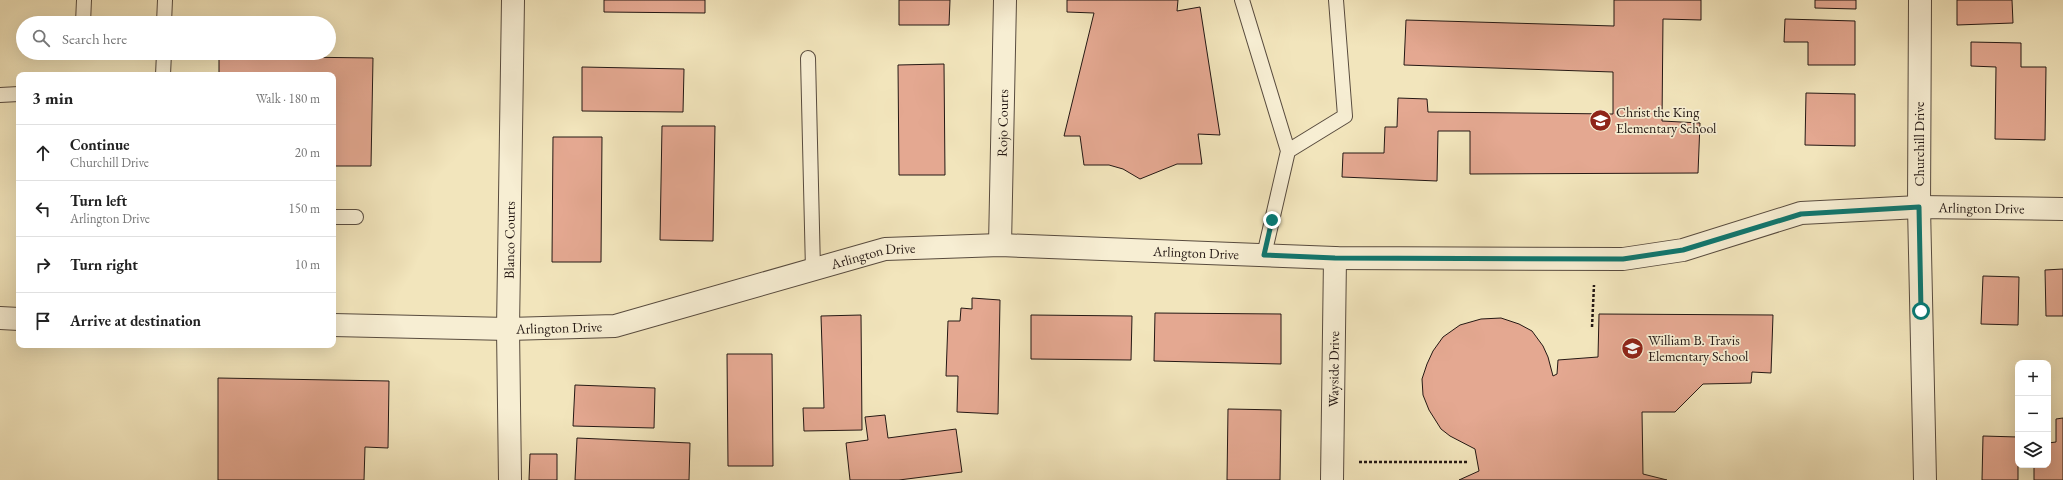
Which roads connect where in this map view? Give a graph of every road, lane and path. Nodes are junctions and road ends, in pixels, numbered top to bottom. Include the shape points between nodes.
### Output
1 (84, 0) edge
2 (165, 0) edge
3 (513, 0) edge
4 (1005, 0) edge
5 (1242, 0) edge
6 (1336, 0) edge
7 (1920, 0) edge
8 (83, 16) edge
9 (164, 16) edge
10 (808, 58) dead end
11 (164, 60) edge
12 (163, 72) edge
13 (16, 94) edge
14 (0, 95) edge
15 (1288, 151) junction
16 (1919, 207) junction
17 (2063, 209) edge
18 (336, 217) edge
19 (356, 217) dead end
20 (1000, 246) junction
21 (1264, 255) junction
22 (1335, 258) junction
23 (1595, 259) junction
24 (813, 270) junction
25 (0, 318) edge
26 (16, 319) edge
27 (336, 325) edge
28 (1592, 327) dead end
29 (508, 329) junction
30 (1467, 462) dead end
31 (1332, 471) edge
32 (510, 480) edge
33 (1924, 480) edge

1 - 8 lane
2 - 9 lane
3 - 29 street, Blanco Courts
4 - 20 street, Rojo Courts
5 - 15 lane
6 - 15 lane via 1345,116
7 - 16 street, Churchill Drive
10 - 24 lane
11 - 12 lane
13 - 14 lane
15 - 21 lane
16 - 17 street, Arlington Drive
16 - 23 street, Arlington Drive via 1801,214 1683,250 1623,259
16 - 33 street, Churchill Drive
18 - 19 lane
20 - 21 street, Arlington Drive
20 - 24 street, Arlington Drive via 885,249
21 - 22 street, Arlington Drive
22 - 23 street, Arlington Drive
22 - 31 street, Wayside Drive
23 - 28 path
24 - 29 street, Arlington Drive via 615,326
25 - 26 street
27 - 29 street, Arlington Drive
29 - 32 street, Blanco Courts
30 - 31 path

